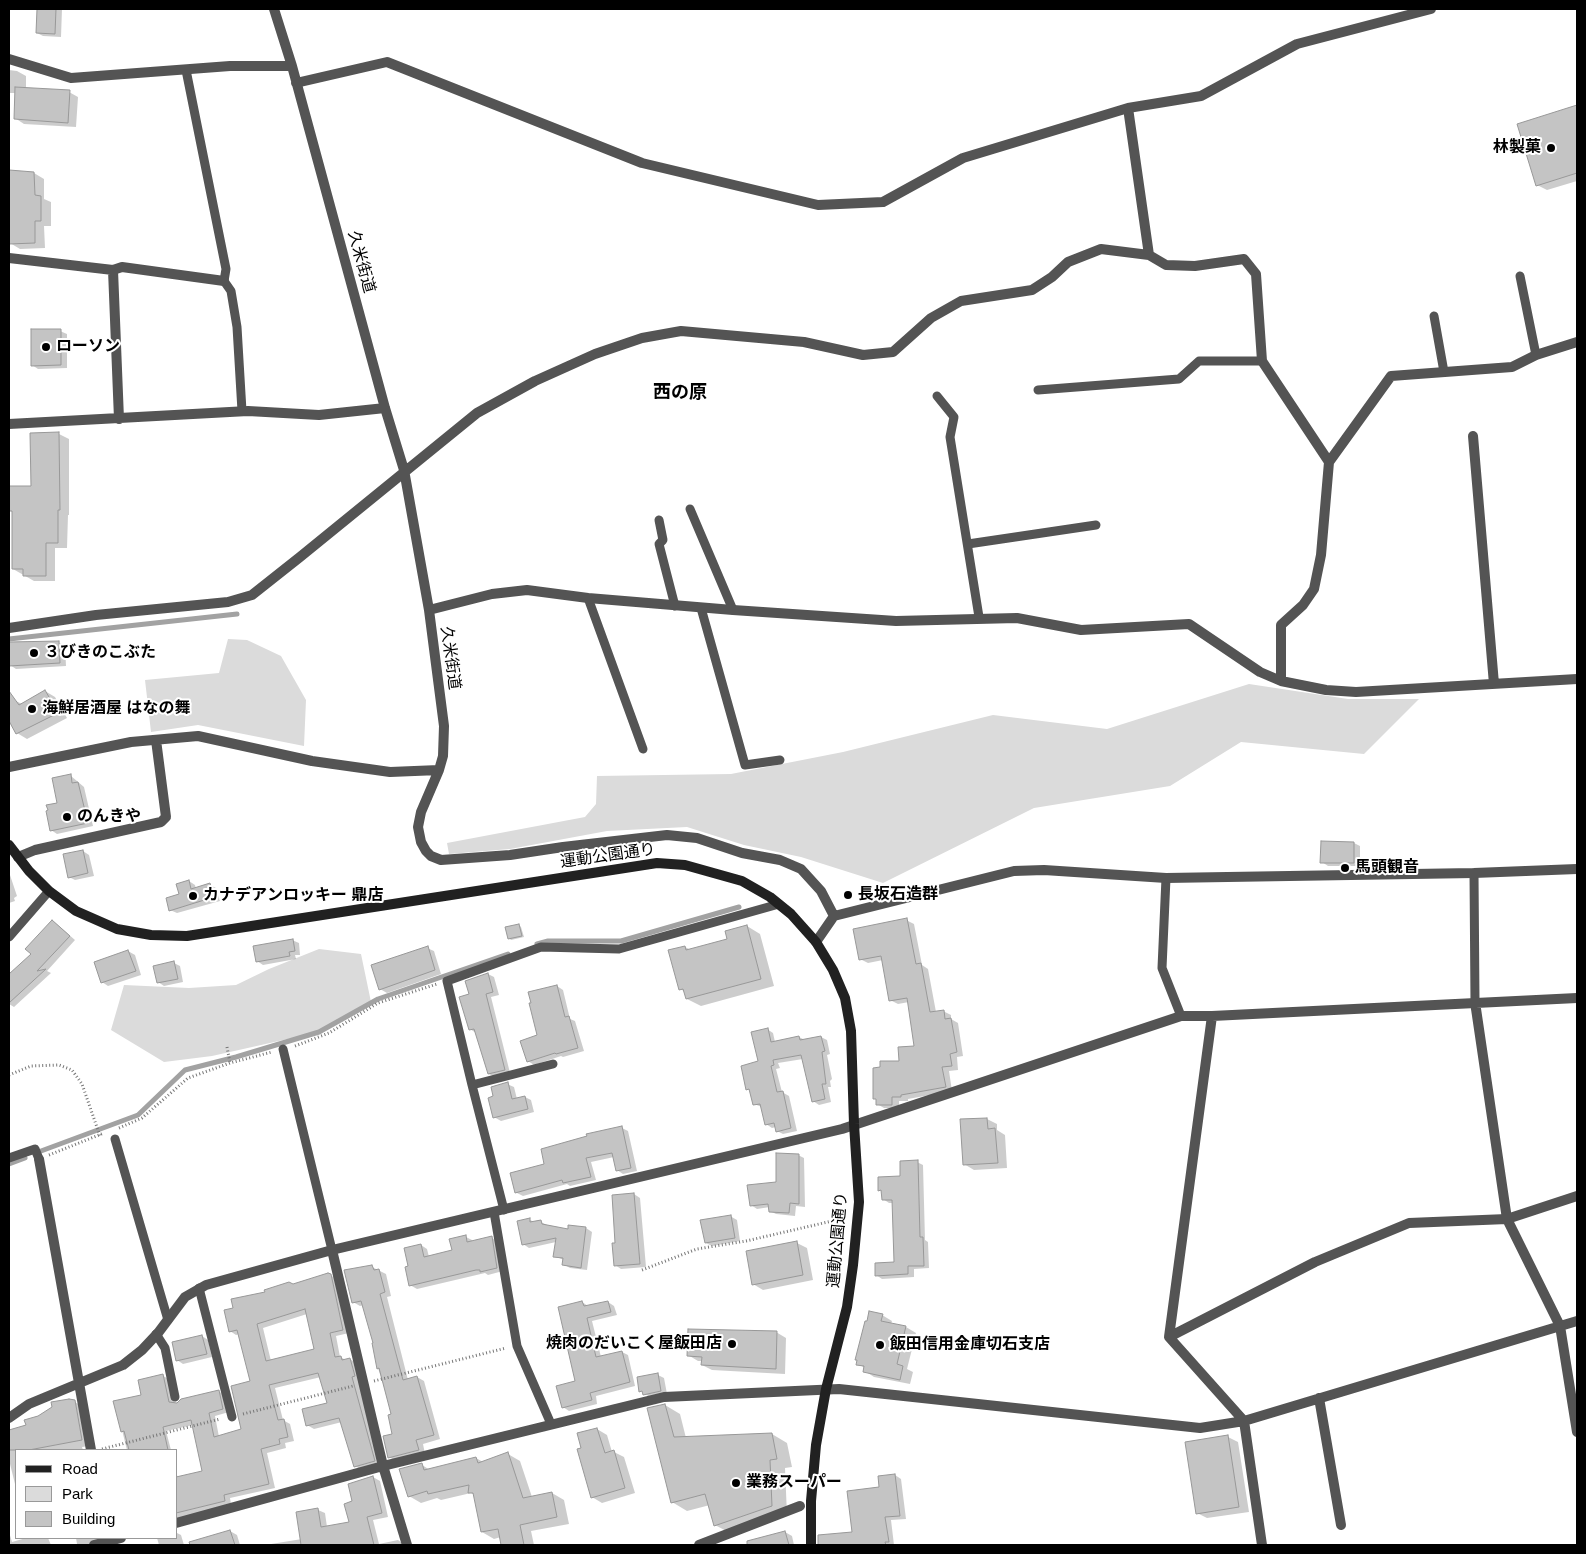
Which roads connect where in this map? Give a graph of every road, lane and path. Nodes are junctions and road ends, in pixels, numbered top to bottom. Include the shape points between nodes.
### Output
1 (274, 9) edge
2 (1431, 9) edge
3 (9, 59) edge
4 (292, 66) junction
5 (186, 70) junction
6 (296, 83) junction
7 (1128, 108) junction
8 (1149, 255) junction
9 (9, 258) edge
10 (113, 270) junction
11 (1520, 276) dead end
12 (224, 281) junction
13 (1434, 316) dead end
14 (1577, 342) edge
15 (1536, 355) junction
16 (1262, 361) junction
17 (1444, 372) junction
18 (1038, 390) dead end
19 (937, 396) dead end
20 (385, 408) junction
21 (242, 411) junction
22 (119, 419) junction
23 (9, 424) edge
24 (1473, 436) dead end
25 (1329, 462) junction
26 (404, 470) junction
27 (690, 509) dead end
28 (659, 520) dead end
29 (1096, 525) dead end
30 (968, 544) junction
31 (588, 598) junction
32 (675, 606) junction
33 (701, 608) junction
34 (429, 610) junction
35 (733, 610) junction
36 (979, 618) junction
37 (9, 628) edge
38 (1577, 679) edge
39 (1281, 681) junction
40 (1494, 684) junction
41 (156, 740) junction
42 (643, 749) dead end
43 (780, 760) dead end
44 (9, 767) edge
45 (439, 770) junction
46 (9, 845) edge
47 (18, 857) junction
48 (1577, 870) edge
49 (1474, 874) junction
50 (1166, 878) junction
51 (49, 891) junction
52 (779, 904) junction
53 (834, 916) junction
54 (9, 937) edge
55 (816, 942) junction
56 (447, 981) junction
57 (1577, 998) edge
58 (1475, 1002) junction
59 (1181, 1016) junction
60 (1212, 1016) junction
61 (227, 1047) dead end
62 (283, 1049) junction
63 (230, 1063) junction
64 (553, 1064) dead end
65 (9, 1075) edge
66 (472, 1084) junction
67 (854, 1124) junction
68 (98, 1135) junction
69 (115, 1139) dead end
70 (9, 1158) edge
71 (39, 1159) junction
72 (1577, 1196) edge
73 (499, 1211) junction
74 (1507, 1219) junction
75 (858, 1220) junction
76 (332, 1250) junction
77 (642, 1270) dead end
78 (199, 1288) junction
79 (168, 1320) junction
80 (1577, 1321) edge
81 (1560, 1326) junction
82 (156, 1334) junction
83 (1169, 1336) junction
84 (517, 1346) junction
85 (80, 1383) junction
86 (363, 1383) junction
87 (826, 1389) junction
88 (175, 1397) dead end
89 (1319, 1398) junction
90 (232, 1416) dead end
91 (9, 1418) edge
92 (1244, 1421) junction
93 (551, 1424) junction
94 (1577, 1432) edge
95 (90, 1449) edge
96 (383, 1466) junction
97 (800, 1506) dead end
98 (178, 1521) edge
99 (1341, 1525) dead end
100 (107, 1542) edge
101 (94, 1545) edge
102 (407, 1545) edge
103 (699, 1545) edge
104 (811, 1545) edge
105 (1262, 1545) edge

1 - 4 street, 久米街道
2 - 7 street via 1297,44 1201,96
3 - 5 street via 70,78
4 - 5 street
4 - 6 street, 久米街道
5 - 12 lane via 226,269
6 - 7 street via 387,62 642,163 818,205 883,202 963,158
6 - 20 street, 久米街道
7 - 8 street
8 - 16 street via 1166,266 1195,266 1244,259 1256,274
8 - 26 street via 1101,249 1068,262 1032,290 961,301 931,318 893,352 862,354 804,342 681,332 642,338 552,373 477,412
9 - 10 street
10 - 12 street via 122,267
10 - 22 street
11 - 15 lane
12 - 21 lane via 232,291
13 - 17 lane
14 - 15 street
15 - 17 street via 1512,366
16 - 18 lane via 1199,361 1180,379
16 - 25 street
17 - 25 street via 1391,376
19 - 30 lane via 954,417 950,437
20 - 21 street via 319,415
20 - 26 street, 久米街道
21 - 22 street
22 - 23 street
24 - 40 street
25 - 39 street via 1321,555 1314,589 1303,605 1281,625
26 - 34 street, 久米街道
26 - 37 street via 252,595 228,602 96,615
27 - 35 lane
28 - 32 lane via 663,540 659,544
29 - 30 lane
30 - 36 lane
31 - 32 street
31 - 34 street via 527,590 492,594
31 - 42 lane
32 - 33 street
33 - 35 street
33 - 43 lane via 745,765
34 - 45 street, 久米街道 via 444,726
35 - 36 street via 896,621
36 - 39 street via 1017,618 1081,630 1189,624 1260,672
38 - 40 street
39 - 40 street via 1356,692
41 - 44 street via 130,742
41 - 45 street via 198,736 312,761 390,772
41 - 47 street via 166,817 161,822 35,850
45 - 53 street, 久米街道 via 418,827 426,851 441,860 510,855 667,835 697,838 794,865 815,883
46 - 47 street, 運動公園通り
47 - 51 street, 運動公園通り
48 - 49 street
49 - 50 street
49 - 58 lane
50 - 53 street via 1014,871
50 - 59 lane via 1162,968
51 - 52 street, 運動公園通り via 76,911 117,929 151,935 187,936 657,862 685,865 742,881
51 - 54 lane
52 - 55 street, 運動公園通り
52 - 56 lane via 619,949 542,947
53 - 55 street
55 - 67 street, 運動公園通り via 845,998 851,1032
56 - 62 path via 378,1003 329,1033
56 - 66 lane
57 - 58 street
58 - 60 street
58 - 74 street
59 - 60 street
59 - 67 street
60 - 83 street
61 - 63 path
62 - 63 path
62 - 76 lane
63 - 68 path via 188,1078 142,1118
64 - 66 lane
65 - 68 path via 31,1066 59,1065 72,1070 82,1084
66 - 73 lane
67 - 73 street
67 - 75 street, 運動公園通り
68 - 71 path
69 - 79 lane
70 - 71 lane via 35,1149
71 - 85 street
72 - 74 street
73 - 76 street
73 - 84 lane
74 - 81 street
74 - 83 street via 1409,1223 1316,1262
75 - 77 path via 845,1218 746,1242 697,1249
75 - 87 street, 運動公園通り via 846,1307
76 - 78 street
76 - 86 street
78 - 79 street via 185,1297
78 - 90 lane
79 - 82 street
80 - 81 street
81 - 89 street
81 - 94 street
82 - 85 street via 123,1365
82 - 88 lane via 165,1348
83 - 92 street
84 - 86 path
84 - 93 lane
85 - 91 street via 30,1404
85 - 95 street
86 - 96 street
87 - 92 street via 1200,1428
87 - 93 street via 664,1397
87 - 104 street, 運動公園通り via 816,1444
89 - 92 street
89 - 99 street
92 - 105 street
93 - 96 street
96 - 98 street
96 - 102 street
97 - 103 street
100 - 101 street

